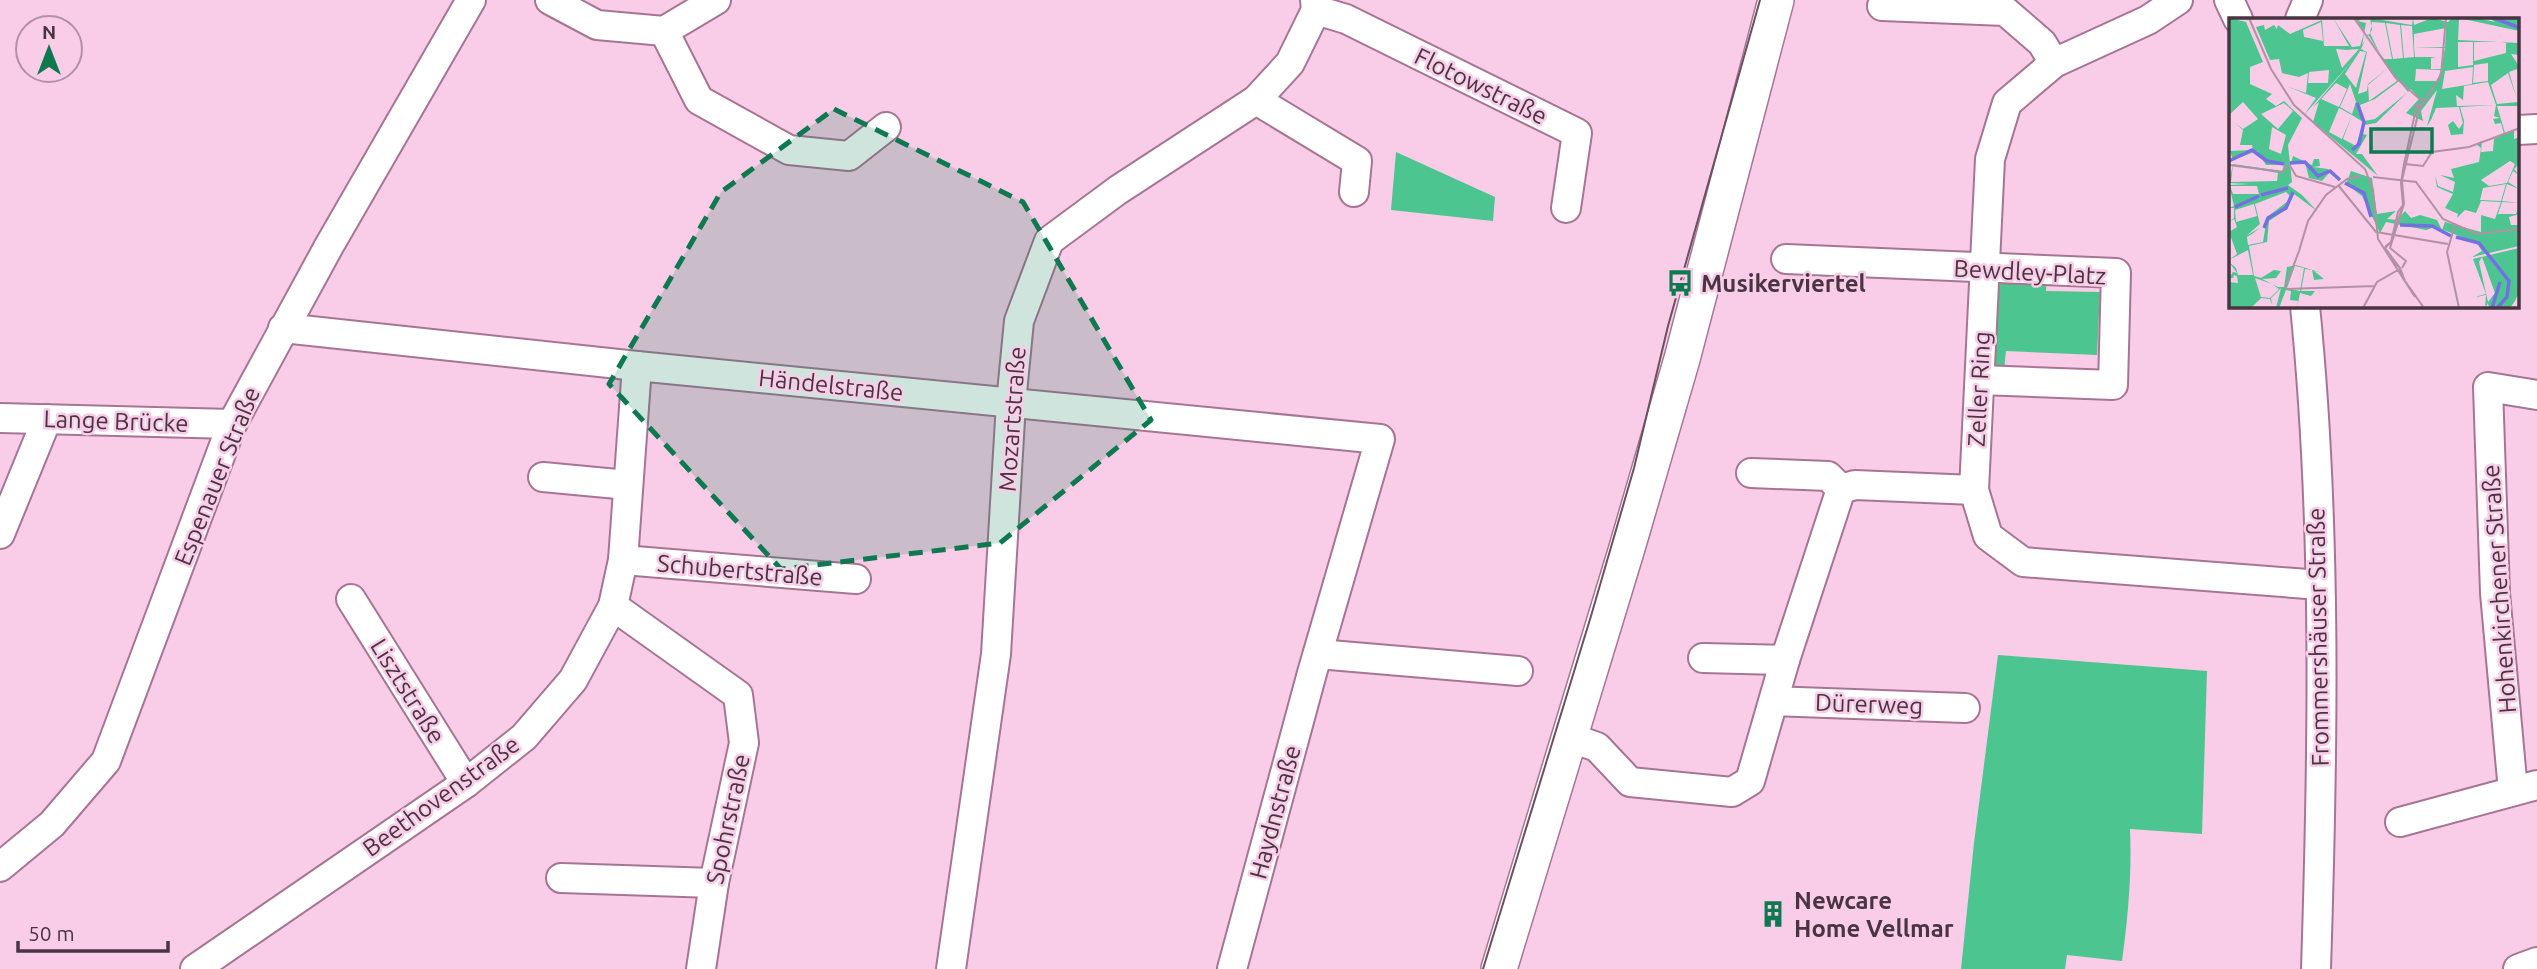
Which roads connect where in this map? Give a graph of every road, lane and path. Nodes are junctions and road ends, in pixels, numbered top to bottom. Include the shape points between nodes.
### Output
1 (471, 0) edge
2 (550, 0) edge
3 (716, 0) edge
4 (1776, 0) edge
5 (2178, 0) edge
6 (2229, 0) edge
7 (2308, 0) edge
8 (1316, 5) edge
9 (1882, 6) dead end
10 (2238, 18) edge
11 (2300, 18) edge
12 (664, 31) junction
13 (2053, 63) junction
14 (1256, 100) junction
15 (886, 127) dead end
16 (1354, 192) dead end
17 (1566, 208) dead end
18 (1786, 259) dead end
19 (1985, 269) junction
20 (2305, 308) edge
21 (283, 328) junction
22 (637, 366) junction
23 (1980, 380) junction
24 (2537, 395) edge
25 (1011, 403) junction
26 (0, 418) edge
27 (47, 419) junction
28 (232, 424) junction
29 (1380, 439) joint
30 (1751, 473) dead end
31 (543, 477) dead end
32 (628, 485) junction
33 (1841, 489) junction
34 (1974, 490) junction
35 (0, 534) edge
36 (623, 560) junction
37 (856, 579) dead end
38 (2320, 585) junction
39 (351, 599) dead end
40 (613, 606) junction
41 (1318, 654) junction
42 (1703, 658) dead end
43 (1785, 660) junction
44 (1518, 671) dead end
45 (1774, 701) junction
46 (1965, 708) dead end
47 (1569, 737) junction
48 (466, 783) junction
49 (2525, 788) edge
50 (2400, 822) dead end
51 (0, 867) edge
52 (561, 878) dead end
53 (714, 883) junction
54 (2537, 962) edge
55 (195, 969) edge
56 (701, 969) edge
57 (951, 969) edge
58 (1232, 969) edge
59 (1499, 969) edge
60 (2316, 969) edge
61 (2518, 969) edge

1 - 21 street, Espenauer Straße
2 - 12 street via 597,25
3 - 12 street
4 - 47 main road via 1678,371
5 - 13 street, Zeller Ring via 2148,20
6 - 10 street
7 - 11 street
8 - 14 street, Mozartstraße via 1290,63
8 - 17 street, Flotowstraße via 1577,133
9 - 13 street via 2005,11 2042,43
12 - 15 street via 699,100 789,150 849,156
13 - 19 street, Zeller Ring via 2007,103 1990,159
14 - 16 street via 1357,161
14 - 25 street, Mozartstraße via 1049,241 1019,321
18 - 19 street, Bewdley-Platz
19 - 23 street, Zeller Ring
19 - 23 street, Bewdley-Platz via 2116,273 2113,385
20 - 38 street, Frommershäuser Straße
21 - 22 street, Händelstraße
21 - 28 street, Espenauer Straße
22 - 25 street, Händelstraße
22 - 32 street, Beethovenstraße
23 - 34 street, Zeller Ring
24 - 49 street, Hohenkirchener Straße via 2488,387 2495,593
25 - 29 street, Händelstraße
25 - 57 street, Mozartstraße via 996,654
26 - 27 street, Lange Brücke
27 - 28 street, Lange Brücke
27 - 35 street
28 - 51 street, Espenauer Straße via 106,761 52,824
29 - 41 street, Haydnstraße
30 - 33 street via 1828,476
31 - 32 street
32 - 36 street, Beethovenstraße
33 - 34 street via 1855,485
33 - 43 street
34 - 38 street, Zeller Ring via 1989,536 2023,562
36 - 37 street, Schubertstraße
36 - 40 street, Beethovenstraße
38 - 60 street, Frommershäuser Straße
39 - 48 street, Lisztstraße
40 - 48 street, Beethovenstraße via 573,680 524,737
40 - 53 street, Spohrstraße via 738,695 744,743
41 - 44 street
41 - 58 street, Haydnstraße
42 - 43 street
43 - 45 street
45 - 46 street, Dürerweg
45 - 47 street via 1750,781 1732,792 1630,782 1597,747
47 - 59 main road
48 - 55 street, Beethovenstraße
49 - 50 street
52 - 53 street
53 - 56 street, Spohrstraße
54 - 61 street

